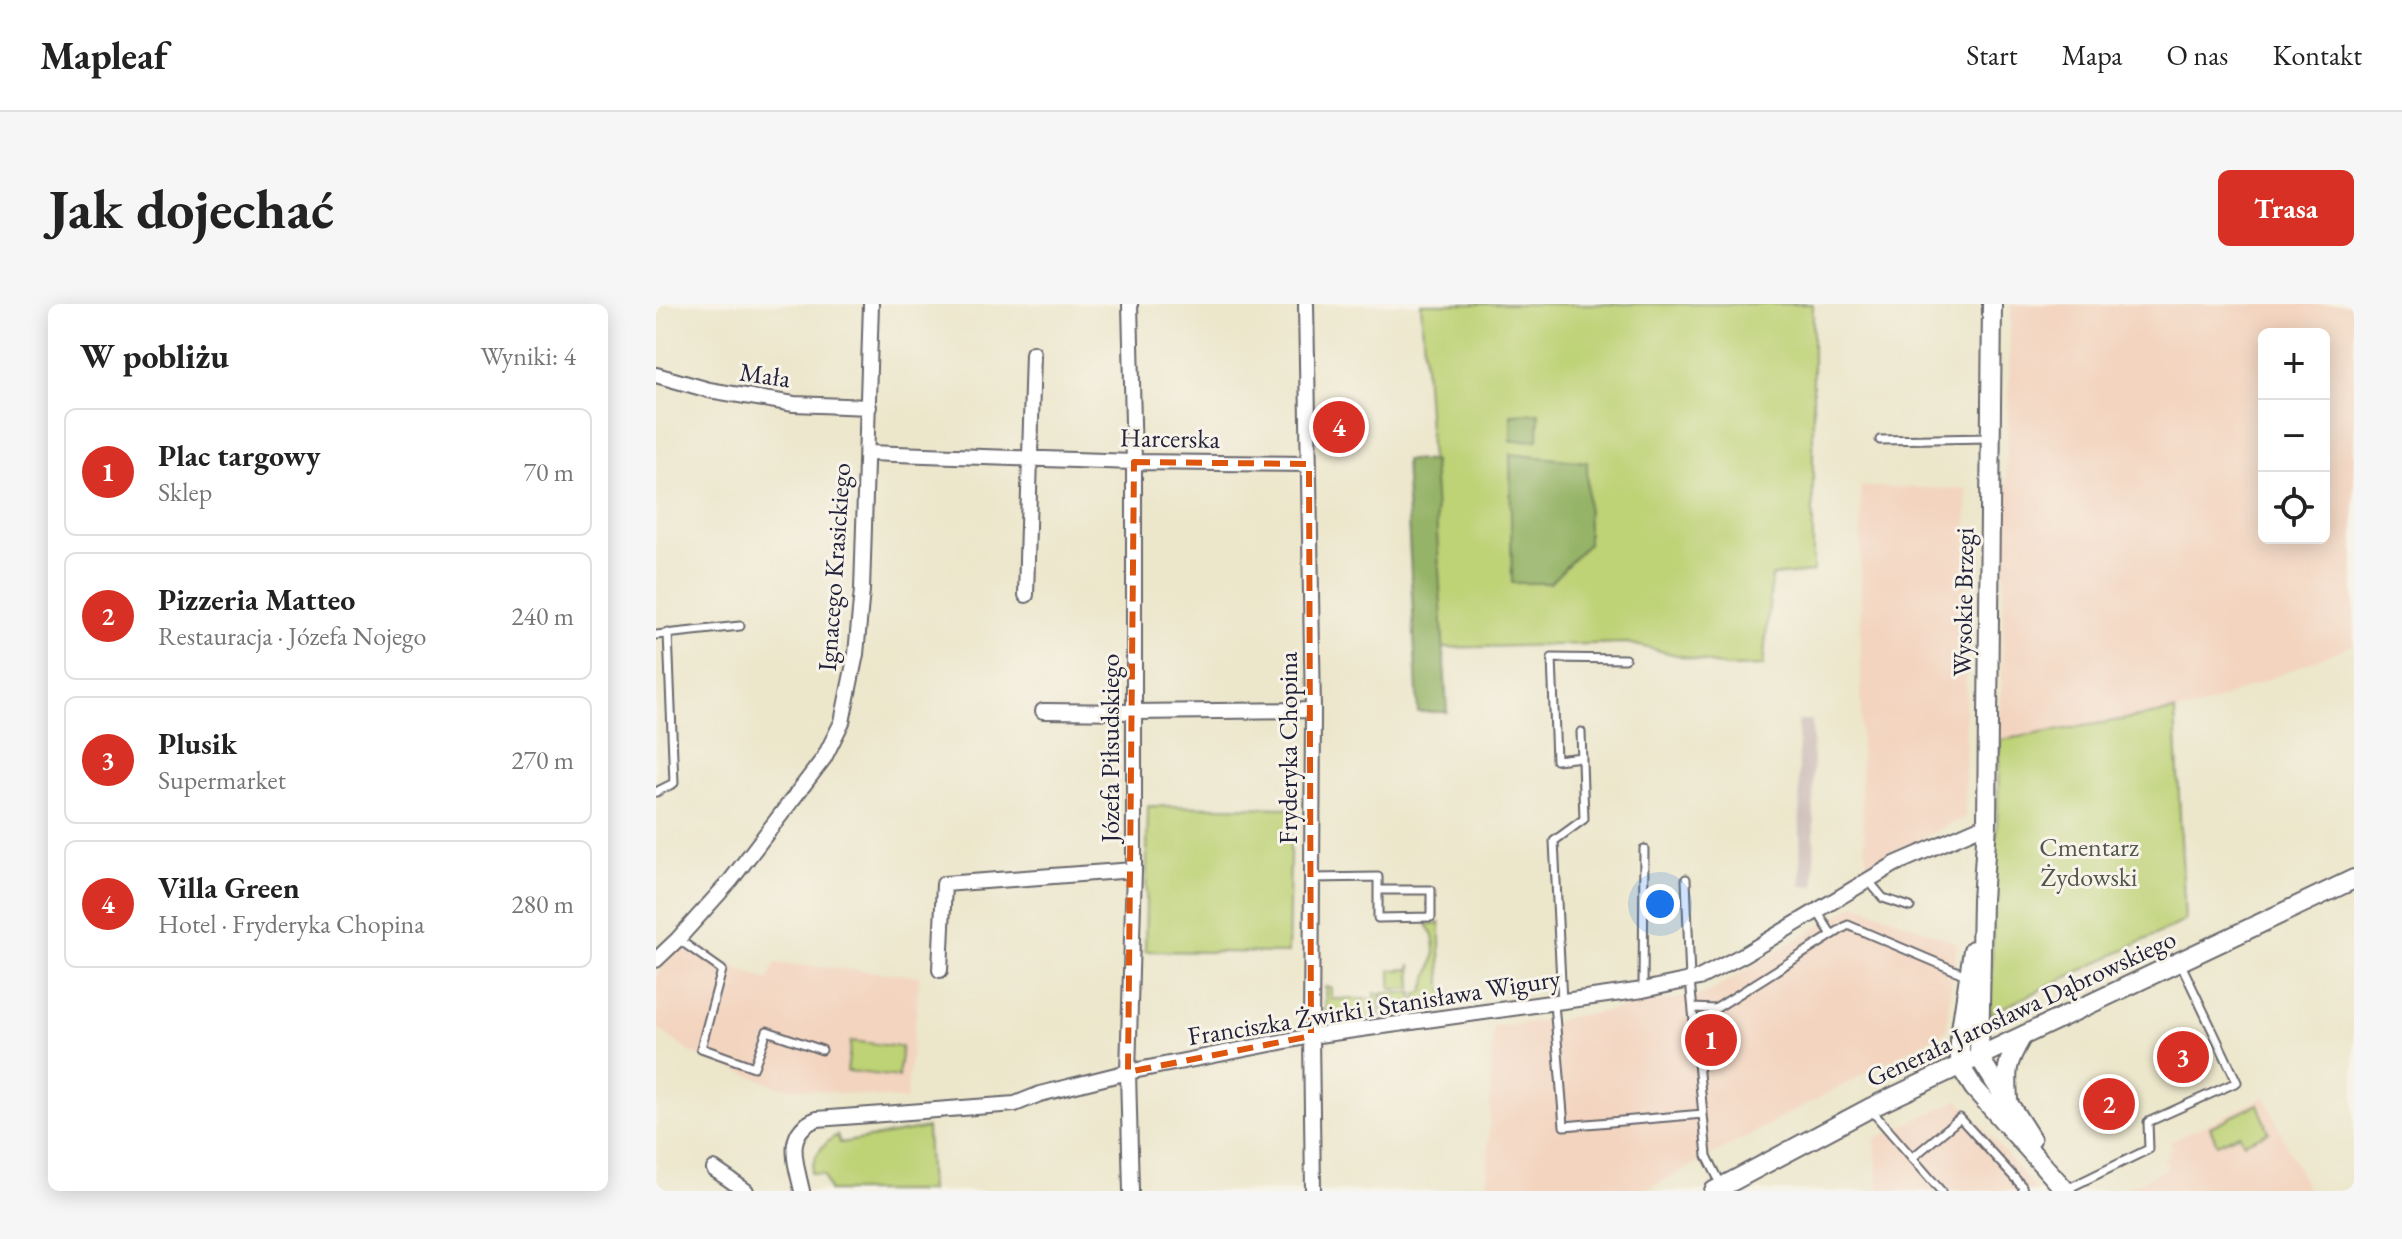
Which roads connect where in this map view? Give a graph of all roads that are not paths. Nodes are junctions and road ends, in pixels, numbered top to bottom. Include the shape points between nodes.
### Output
1 (871, 304) edge
2 (1130, 304) edge
3 (1306, 304) edge
4 (1992, 304) edge
5 (1033, 353) dead end
6 (656, 375) edge
7 (869, 407) junction
8 (1991, 438) junction
9 (1880, 440) dead end
10 (867, 453) junction
11 (1030, 459) junction
12 (1134, 462) junction
13 (1309, 464) junction
14 (1026, 595) dead end
15 (740, 626) dead end
16 (668, 633) junction
17 (656, 635) edge
18 (1625, 659) dead end
19 (1313, 710) junction
20 (1043, 711) dead end
21 (1134, 712) junction
22 (1581, 732) dead end
23 (1582, 757) junction
24 (656, 792) edge
25 (1987, 824) junction
26 (1644, 849) dead end
27 (1134, 870) junction
28 (1312, 878) junction
29 (1686, 879) dead end
30 (2354, 879) edge
31 (1868, 880) junction
32 (1378, 890) junction
33 (1982, 900) junction
34 (1910, 907) dead end
35 (1817, 911) junction
36 (1832, 935) junction
37 (678, 939) junction
38 (656, 960) edge
39 (2180, 962) junction
40 (940, 970) dead end
41 (1968, 977) junction
42 (1690, 980) junction
43 (1643, 990) junction
44 (1558, 1002) junction
45 (1693, 1008) junction
46 (1311, 1036) junction
47 (2021, 1038) junction
48 (822, 1050) dead end
49 (1979, 1057) junction
50 (1960, 1066) junction
51 (1128, 1072) junction
52 (2008, 1101) junction
53 (1870, 1108) junction
54 (1703, 1114) junction
55 (1912, 1158) junction
56 (714, 1169) dead end
57 (2063, 1188) edge
58 (1718, 1189) edge
59 (746, 1191) edge
60 (802, 1191) edge
61 (1131, 1191) edge
62 (1313, 1191) edge
63 (1941, 1191) edge
64 (2023, 1191) edge

1 - 7 street, Ignacego Krasickiego
2 - 12 street, Józefa Piłsudskiego
3 - 13 street, Fryderyka Chopina
4 - 8 street, Wysokie Brzegi
5 - 11 street
6 - 7 street, Mała via 794,404
7 - 10 street, Ignacego Krasickiego
8 - 9 lane
8 - 25 street, Wysokie Brzegi
10 - 11 street, Harcerska
10 - 37 street, Ignacego Krasickiego via 862,590 842,722 824,758 731,880
11 - 12 street, Harcerska
11 - 14 street
12 - 13 street, Harcerska
12 - 21 street, Józefa Piłsudskiego
13 - 19 street, Fryderyka Chopina
15 - 16 lane
16 - 17 lane
16 - 24 lane via 674,783
18 - 23 lane via 1552,658 1556,760
19 - 21 street
19 - 28 street, Fryderyka Chopina
20 - 21 street
21 - 27 street, Józefa Piłsudskiego
22 - 23 lane
23 - 44 lane via 1584,819 1554,841
25 - 31 street, Franciszka Żwirki i Stanisława Wigury
25 - 33 street, Wysokie Brzegi
26 - 43 lane
27 - 40 street via 944,884
27 - 51 street, Józefa Piłsudskiego
28 - 32 lane via 1378,877
28 - 46 street, Fryderyka Chopina
29 - 42 lane
30 - 39 street, Generała Jarosława Dąbrowskiego
31 - 34 lane via 1883,898
31 - 35 street, Franciszka Żwirki i Stanisława Wigury
32 - 32 lane via 1431,890 1431,917 1378,918
33 - 41 street, Wysokie Brzegi
33 - 49 street, Wysokie Brzegi
35 - 36 lane
35 - 42 street, Franciszka Żwirki i Stanisława Wigury
36 - 41 lane via 1848,925
36 - 45 lane via 1715,1009
37 - 38 street, Ignacego Krasickiego
37 - 48 lane via 722,970 701,1048 754,1067 767,1031
39 - 47 street, Generała Jarosława Dąbrowskiego
39 - 57 lane via 2237,1082 2148,1122 2149,1149
41 - 50 street, Wysokie Brzegi
42 - 43 street, Franciszka Żwirki i Stanisława Wigury
42 - 45 lane
43 - 44 street, Franciszka Żwirki i Stanisława Wigury
44 - 46 street, Franciszka Żwirki i Stanisława Wigury
44 - 54 lane via 1564,1126
45 - 54 lane
46 - 51 street, Franciszka Żwirki i Stanisława Wigury
46 - 62 street, Fryderyka Chopina
47 - 49 street, Generała Jarosława Dąbrowskiego
47 - 52 street via 2005,1072
49 - 50 street, Generała Jarosława Dąbrowskiego
49 - 52 street
50 - 53 street, Generała Jarosława Dąbrowskiego
50 - 57 street
51 - 60 street, Franciszka Żwirki i Stanisława Wigury via 1015,1104 806,1123 794,1152
51 - 61 street, Józefa Piłsudskiego
52 - 57 street
53 - 55 lane
53 - 58 street, Generała Jarosława Dąbrowskiego
54 - 58 lane via 1707,1156
55 - 63 lane
55 - 64 lane via 1960,1118
56 - 59 street

